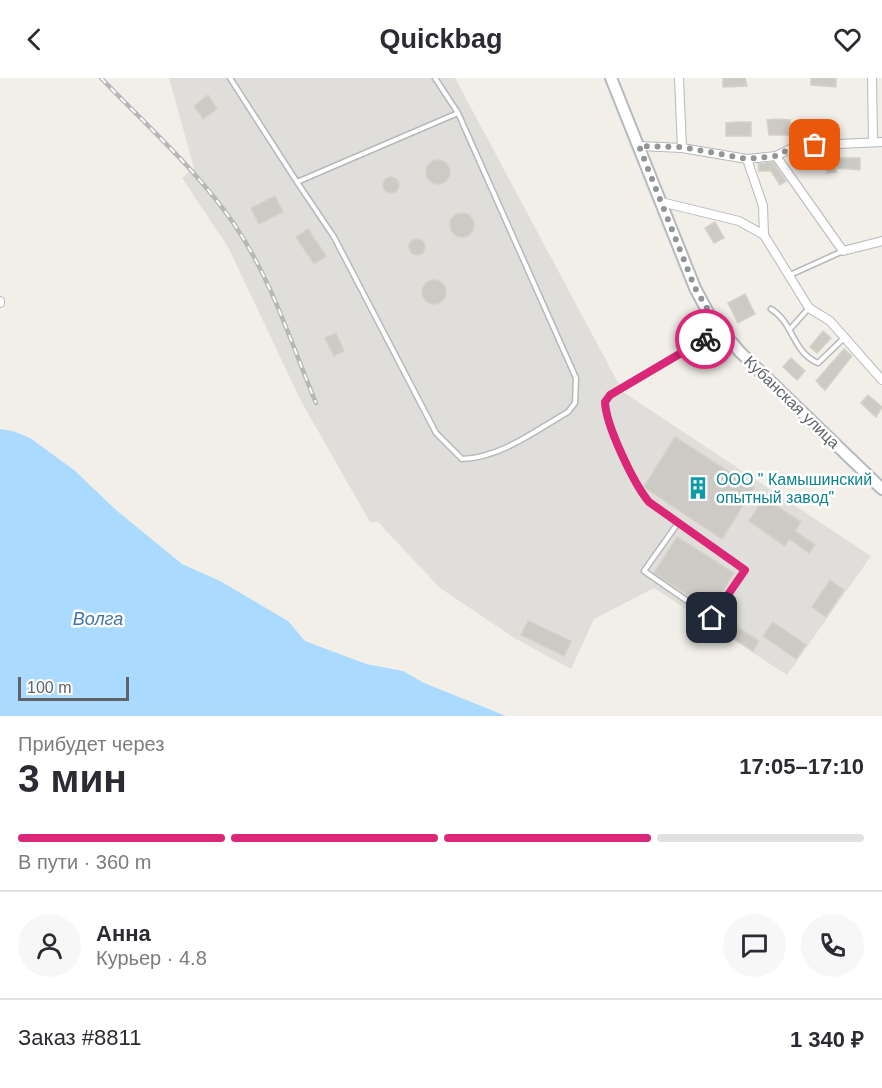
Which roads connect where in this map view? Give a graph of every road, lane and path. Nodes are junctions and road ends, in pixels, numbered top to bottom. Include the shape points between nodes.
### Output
1 (230, 78) edge
2 (435, 78) edge
3 (612, 78) edge
4 (679, 78) edge
5 (872, 78) edge
6 (458, 113) junction
7 (873, 142) junction
8 (882, 142) edge
9 (639, 146) junction
10 (682, 147) junction
11 (776, 156) junction
12 (747, 159) junction
13 (297, 182) junction
14 (661, 202) junction
15 (764, 235) junction
16 (882, 241) edge
17 (843, 251) junction
18 (790, 275) junction
19 (809, 308) junction
20 (771, 309) dead end
21 (791, 328) junction
22 (720, 330) junction
23 (845, 338) junction
24 (882, 380) edge
25 (882, 489) edge
26 (678, 523) junction

1 - 13 lane
2 - 6 lane
3 - 9 street, Кубанская улица
4 - 10 street
5 - 7 street
6 - 13 lane
6 - 13 lane via 576,378 575,403 568,412 502,450 476,459 462,459 436,433 334,237
7 - 8 street
7 - 11 street via 796,146
9 - 10 street
9 - 14 street, Кубанская улица
10 - 12 street
11 - 12 street
11 - 17 street
12 - 15 street via 763,207
14 - 15 street via 730,218
14 - 22 street, Кубанская улица via 695,288
15 - 18 street
16 - 17 street
17 - 18 lane
18 - 19 street
19 - 21 lane
19 - 23 street via 830,321
20 - 21 lane
21 - 23 lane via 795,345 818,363
22 - 25 street, Кубанская улица
22 - 26 lane via 610,395 605,402 639,490
23 - 24 street
26 - 26 lane via 745,570 712,618 644,571

